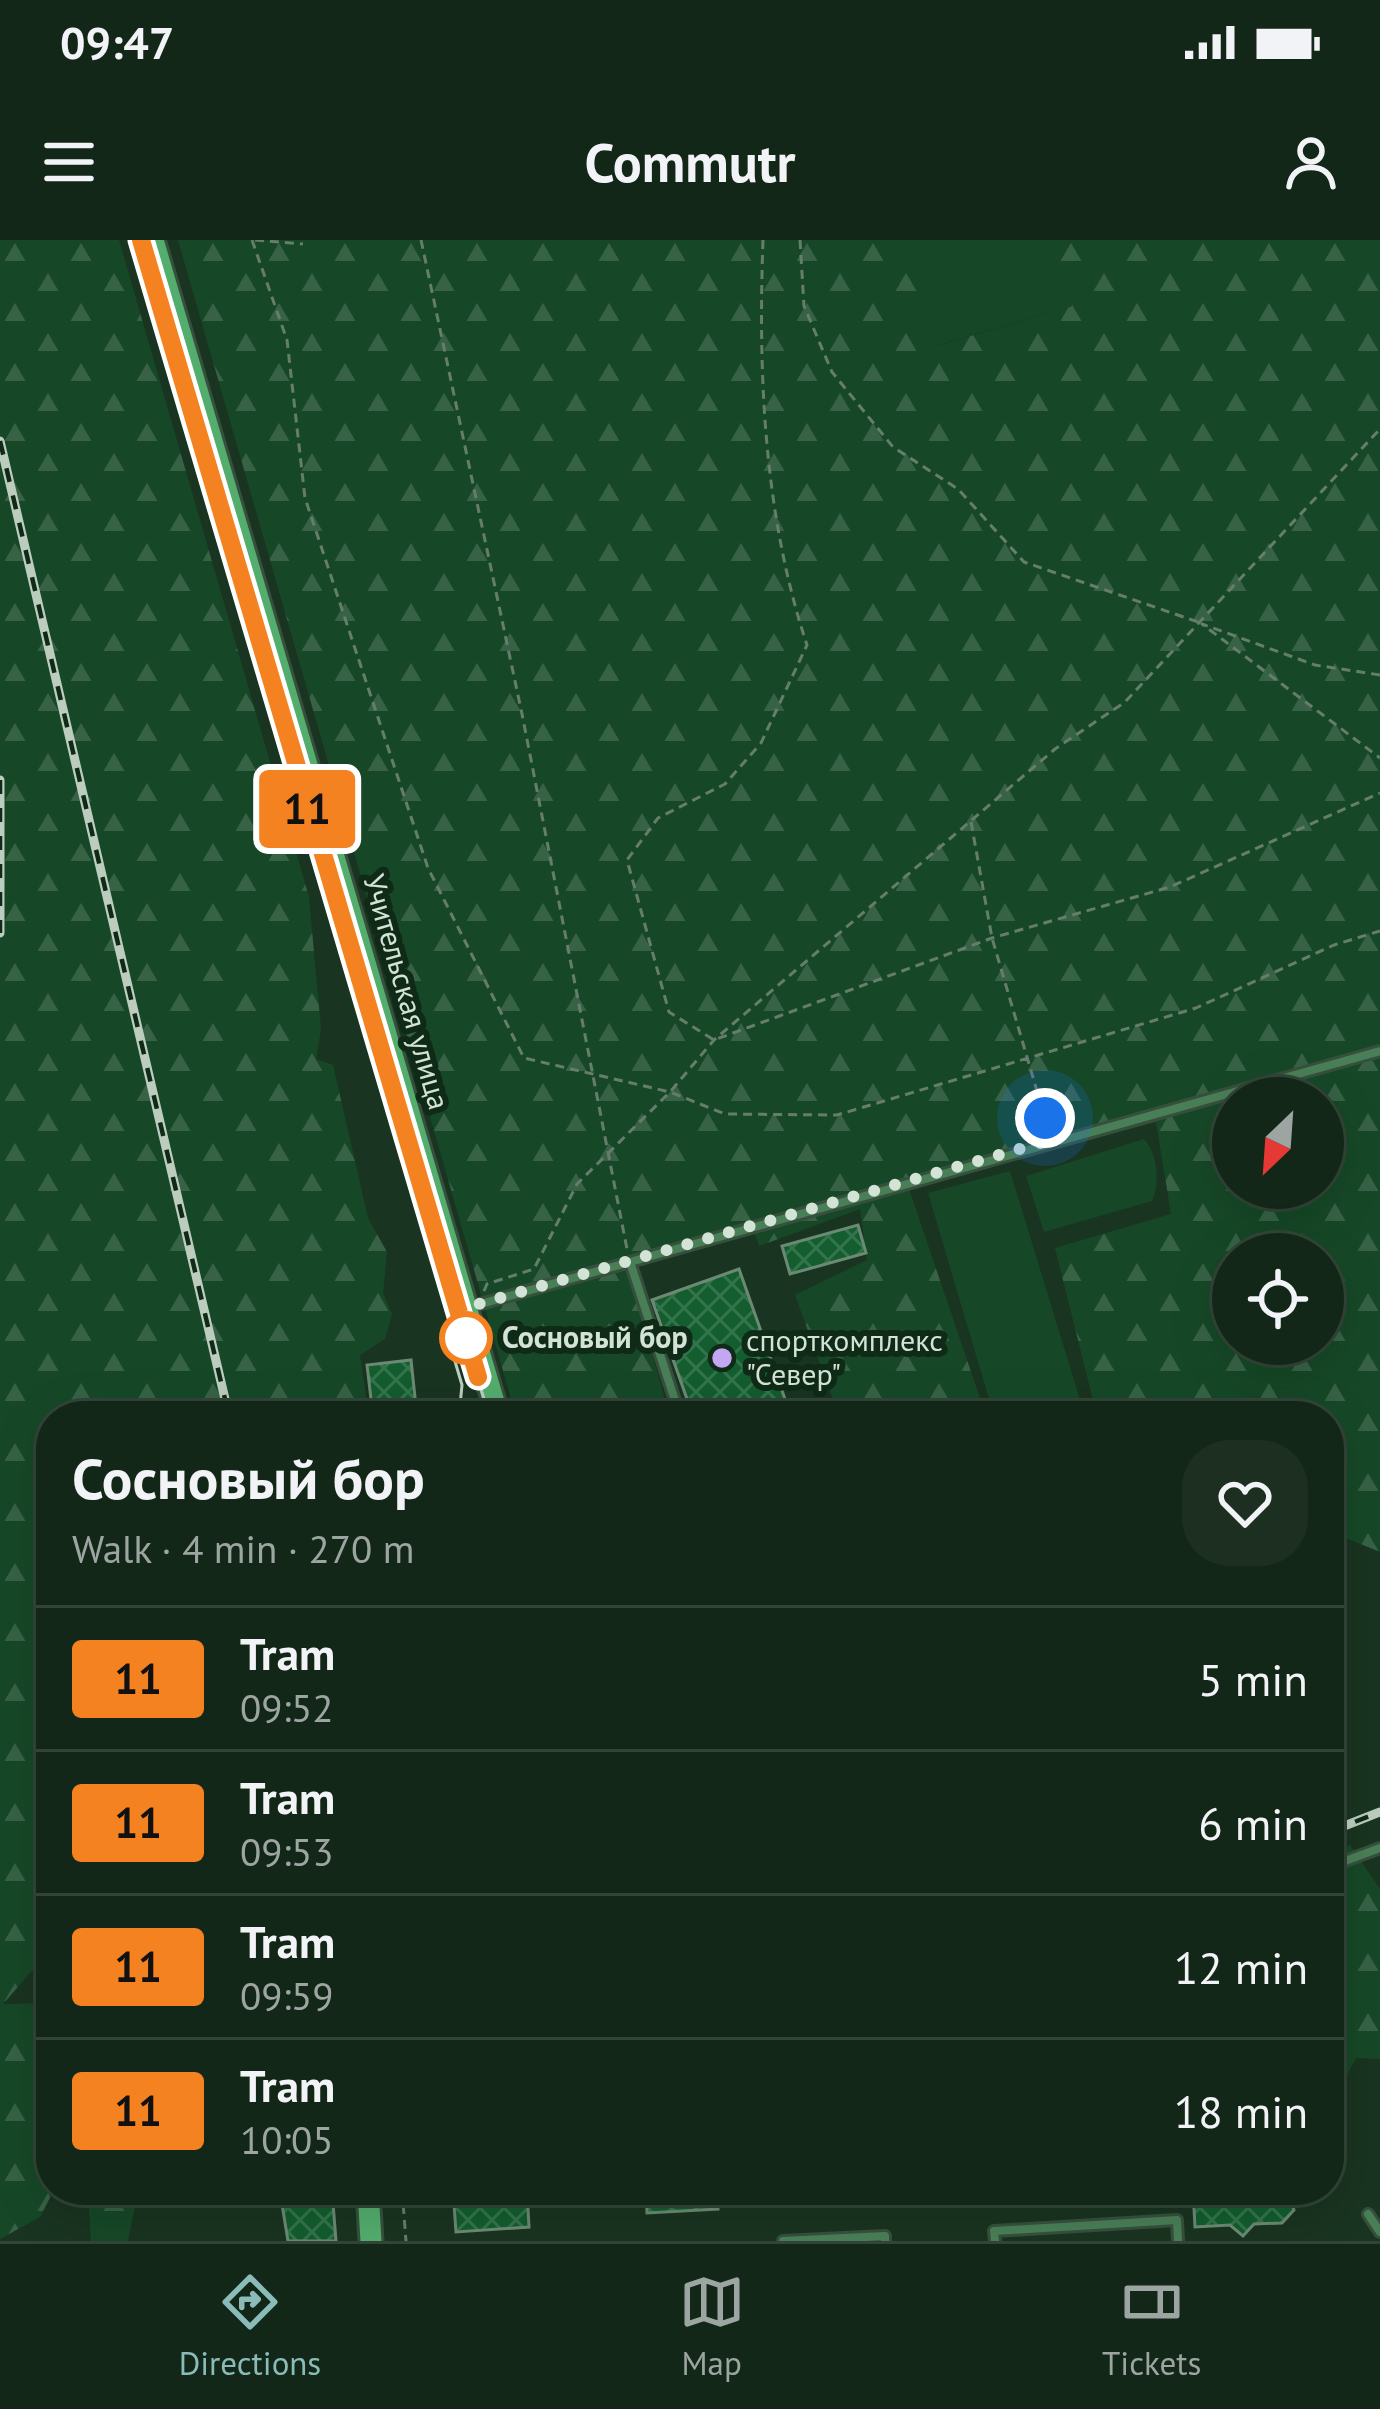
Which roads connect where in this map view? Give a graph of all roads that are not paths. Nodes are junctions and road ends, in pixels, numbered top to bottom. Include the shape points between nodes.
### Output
1 (153, 240) edge
2 (1380, 1051) edge
3 (630, 1262) junction
4 (474, 1306) junction
5 (495, 1401) edge
6 (675, 1401) edge
7 (1380, 1848) edge
8 (1344, 1861) edge
9 (369, 2205) edge
10 (1368, 2214) dead end
11 (1380, 2232) edge
12 (371, 2241) edge
13 (783, 2241) edge
14 (885, 2241) edge
15 (995, 2241) edge
16 (1178, 2241) edge

1 - 4 main road, Учительская улица
2 - 3 lane
3 - 4 lane
3 - 6 lane
4 - 5 main road, Учительская улица
7 - 8 lane
9 - 12 main road
10 - 11 lane
13 - 14 lane
15 - 16 lane via 994,2231 1177,2220

